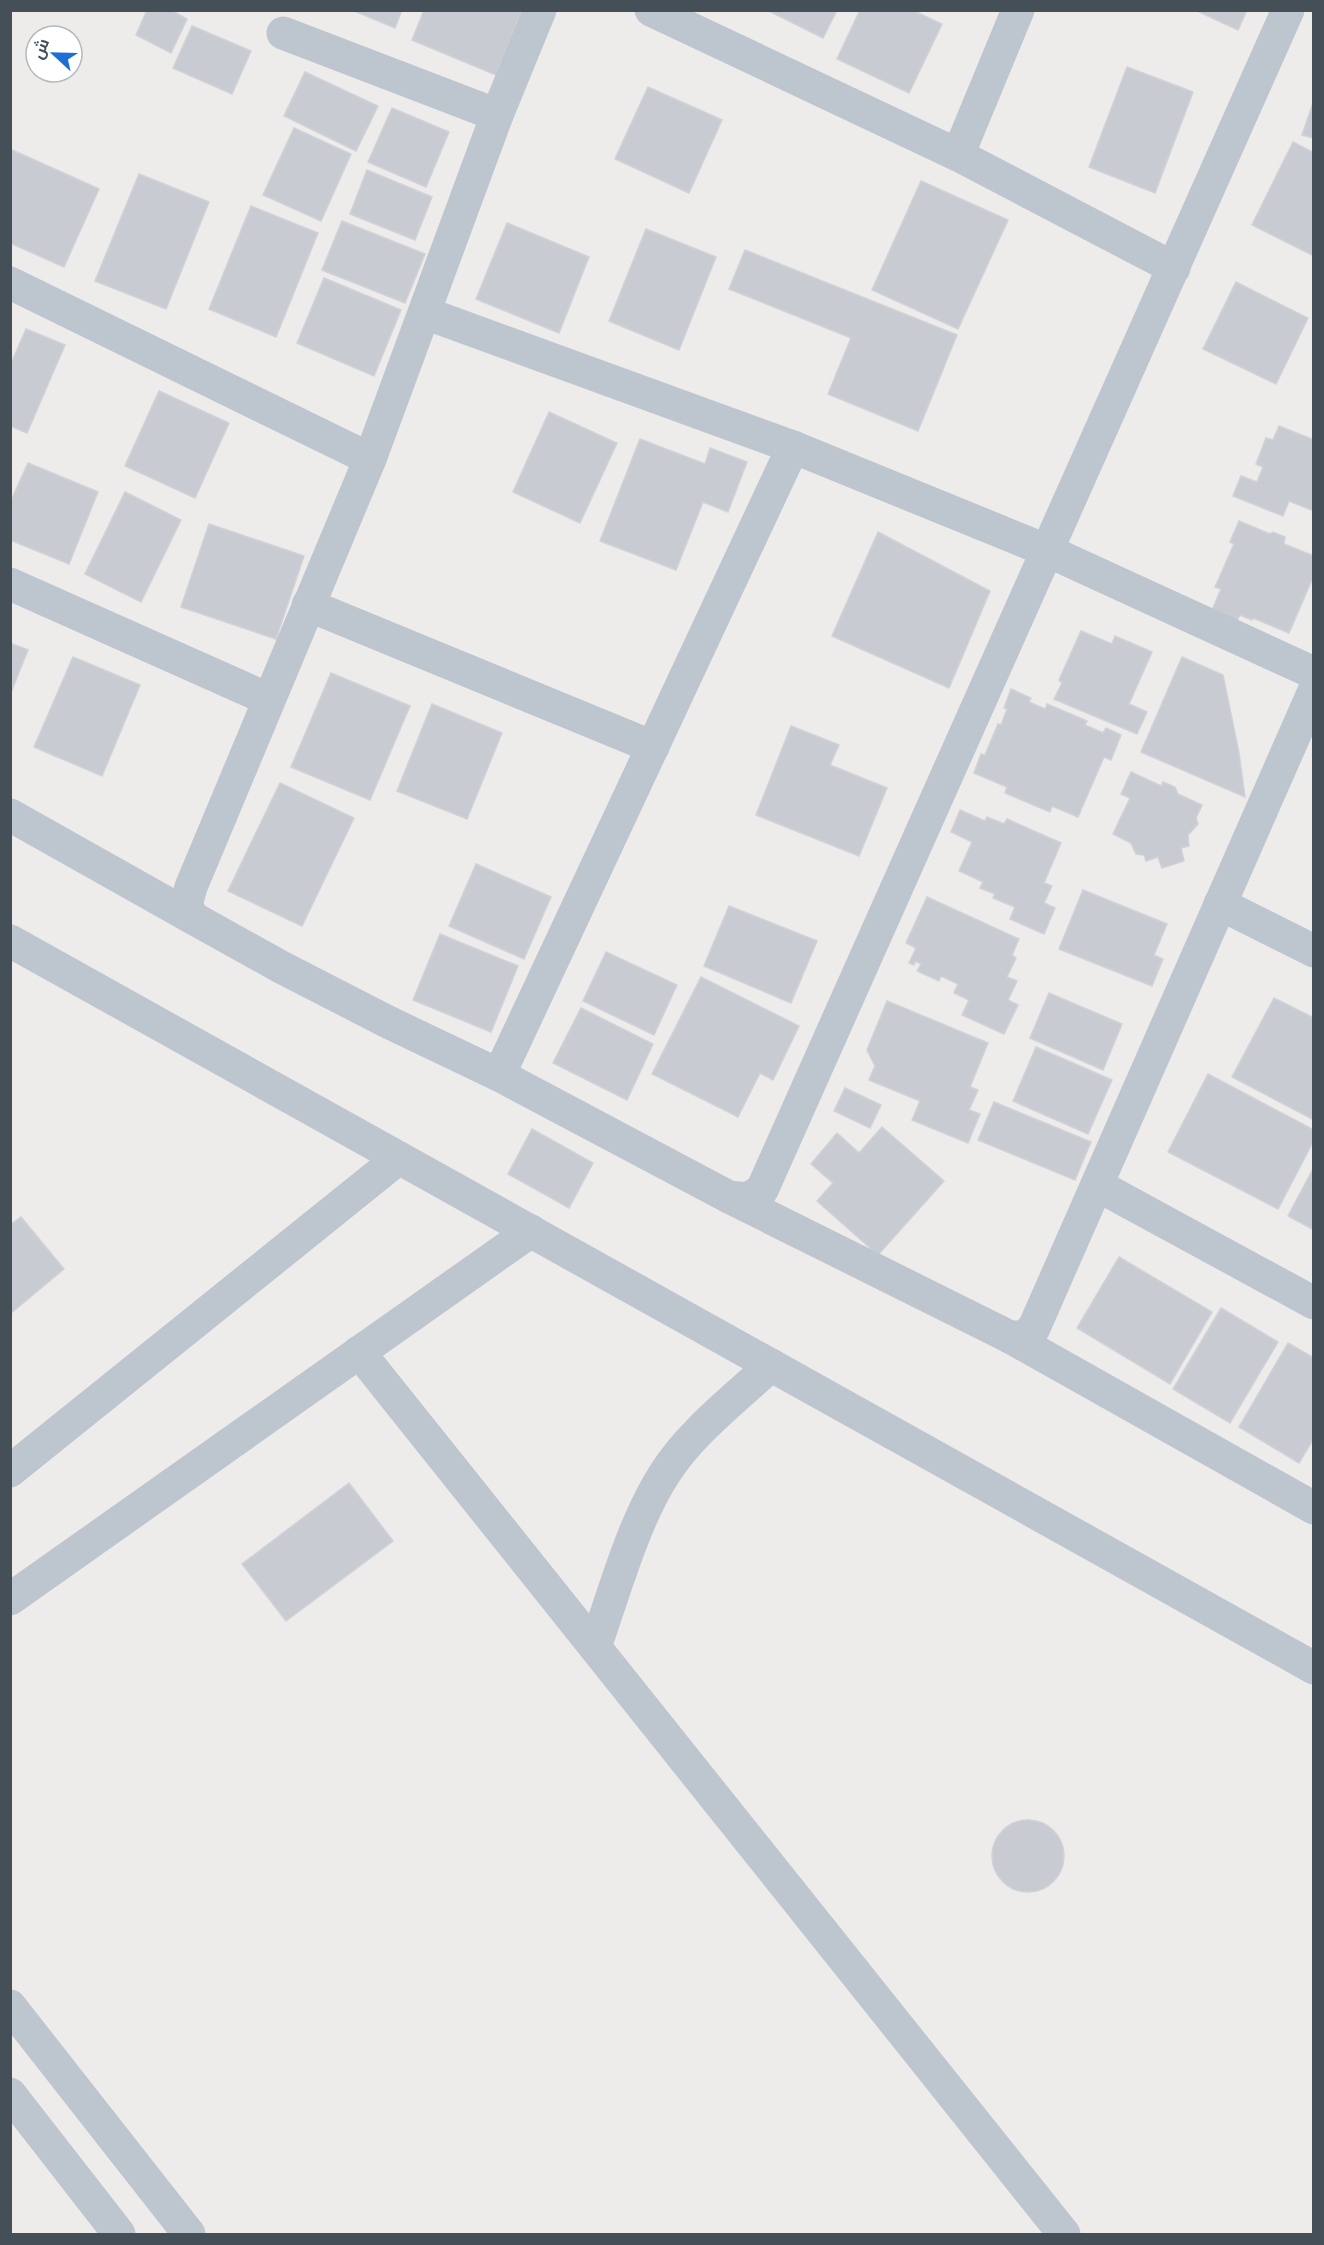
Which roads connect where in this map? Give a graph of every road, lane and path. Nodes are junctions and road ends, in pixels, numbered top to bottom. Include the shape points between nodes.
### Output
1 (540, 10) edge
2 (651, 10) edge
3 (1018, 10) edge
4 (1288, 10) edge
5 (283, 33) dead end
6 (497, 115) junction
7 (958, 155) junction
8 (1174, 268) junction
9 (10, 283) edge
10 (424, 313) junction
11 (793, 447) junction
12 (370, 459) junction
13 (1048, 551) junction
14 (10, 584) edge
15 (308, 605) junction
16 (1314, 673) edge
17 (1314, 691) edge
18 (268, 699) junction
19 (653, 747) junction
20 (10, 815) edge
21 (1220, 904) junction
22 (193, 918) junction
23 (11, 941) edge
24 (1314, 951) edge
25 (499, 1075) junction
26 (399, 1158) junction
27 (1097, 1185) junction
28 (729, 1197) junction
29 (531, 1231) junction
30 (1314, 1303) edge
31 (1010, 1337) junction
32 (359, 1352) junction
33 (771, 1365) junction
34 (10, 1471) edge
35 (1314, 1508) edge
36 (10, 1599) edge
37 (594, 1647) junction
38 (1314, 1668) edge
39 (10, 2006) edge
40 (10, 2094) edge
41 (119, 2235) edge
42 (189, 2235) edge
43 (1064, 2235) edge

1 - 6 street
2 - 7 street
3 - 7 street
4 - 8 street
5 - 6 street
6 - 10 street
7 - 8 street
8 - 13 street
9 - 12 street
10 - 11 street
10 - 12 street
11 - 13 street
11 - 19 street
12 - 15 street
13 - 16 street
13 - 28 street via 762,1190 748,1199
14 - 18 street
15 - 18 street
15 - 19 street
17 - 21 street
18 - 22 street via 191,887 186,905
19 - 25 street
20 - 22 street
21 - 24 street
21 - 27 street
22 - 25 street via 292,973
23 - 26 street
25 - 28 street
26 - 29 street
26 - 34 street
27 - 30 street
27 - 31 street via 1033,1330 1022,1337
28 - 31 street
29 - 32 street
29 - 33 street
31 - 35 street
32 - 36 street
32 - 37 street
33 - 37 street via 686,1445 665,1472 639,1525
33 - 38 street
37 - 43 street
39 - 42 street
40 - 41 street

